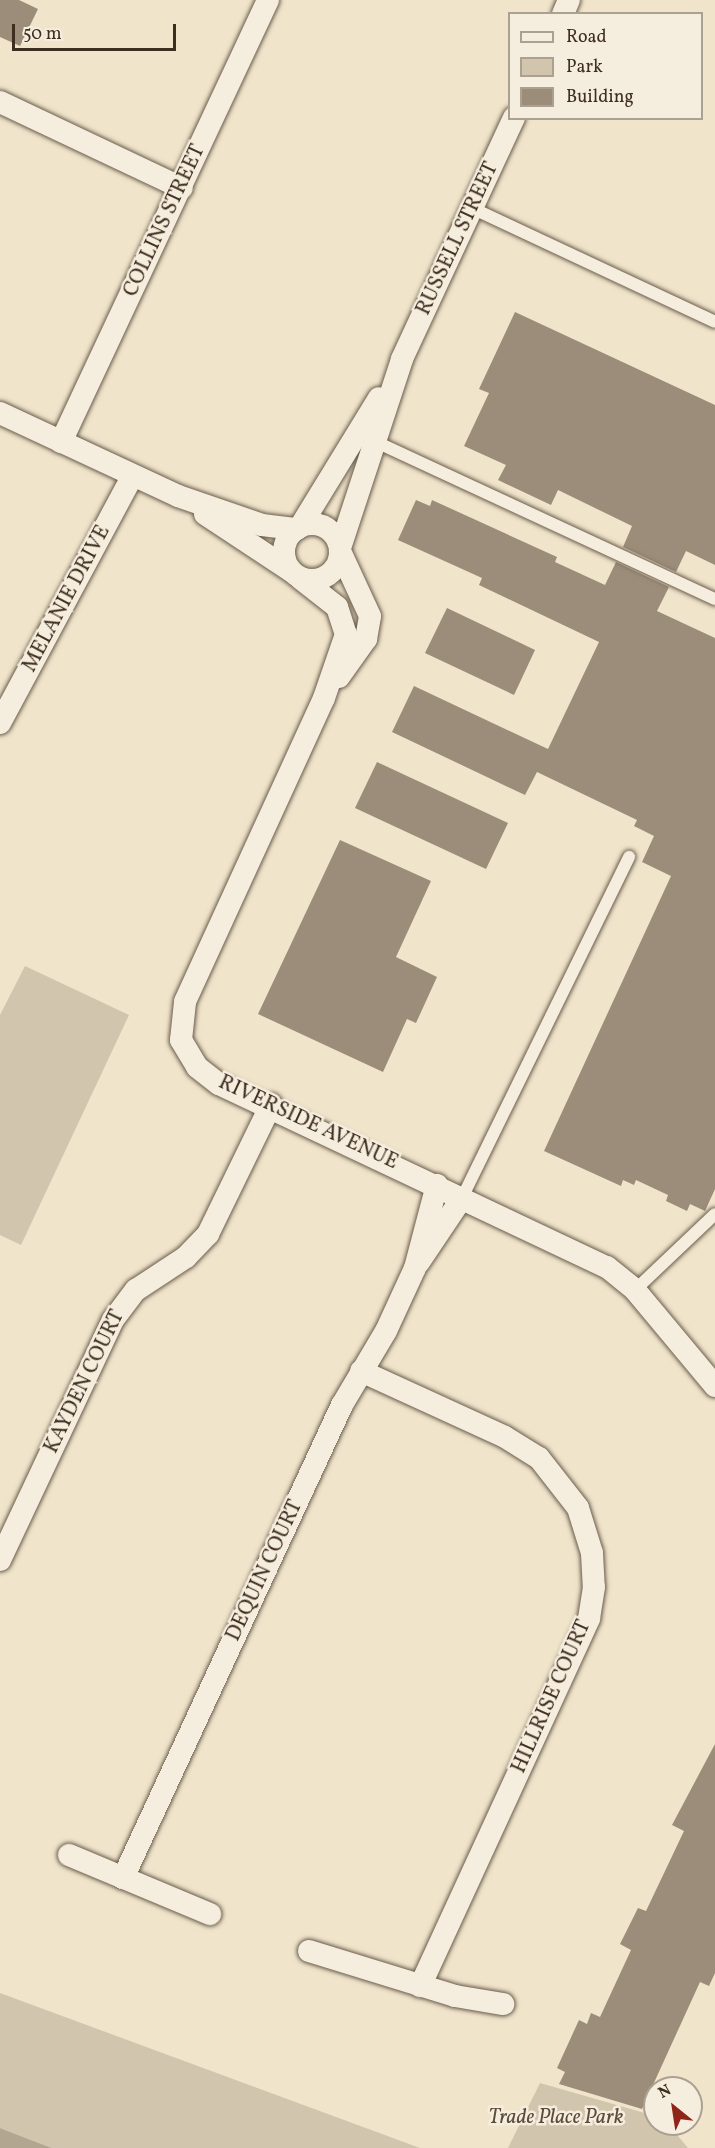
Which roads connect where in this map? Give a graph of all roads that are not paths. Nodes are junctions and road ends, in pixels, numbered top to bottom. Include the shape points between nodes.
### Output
1 (268, 0) edge
2 (0, 102) edge
3 (513, 120) edge
4 (182, 188) junction
5 (472, 208) junction
6 (715, 322) edge
7 (0, 413) edge
8 (366, 436) junction
9 (61, 442) junction
10 (133, 475) junction
11 (178, 496) junction
12 (298, 528) junction
13 (340, 549) junction
14 (296, 575) junction
15 (715, 599) edge
16 (324, 698) junction
17 (0, 723) edge
18 (629, 857) dead end
19 (272, 1105) junction
20 (437, 1185) junction
21 (462, 1198) junction
22 (715, 1214) edge
23 (414, 1268) junction
24 (635, 1290) junction
25 (361, 1371) junction
26 (715, 1386) edge
27 (0, 1560) edge
28 (69, 1855) dead end
29 (123, 1878) junction
30 (210, 1914) dead end
31 (309, 1951) dead end
32 (420, 1986) junction
33 (503, 2004) dead end

1 - 4 street, COLLINS STREET
2 - 4 street
3 - 5 street, RUSSELL STREET
4 - 9 street, COLLINS STREET
5 - 6 lane
5 - 8 street, RUSSELL STREET
7 - 9 street
8 - 12 street, RUSSELL STREET
8 - 13 street, RUSSELL STREET
8 - 15 lane
9 - 10 street
10 - 11 street
10 - 17 street, MELANIE DRIVE
11 - 12 street via 262,525
11 - 14 street, RIVERSIDE AVENUE
12 - 13 street via 326,528
12 - 14 street via 284,546
13 - 14 street via 328,575
13 - 16 street, RIVERSIDE AVENUE via 370,616 366,639
14 - 16 street, RIVERSIDE AVENUE via 338,607 346,634
16 - 19 street, RIVERSIDE AVENUE via 185,1002 181,1040 197,1067 219,1084
18 - 21 lane
19 - 20 street, RIVERSIDE AVENUE
19 - 27 street, KAYDEN COURT via 208,1234 186,1257 136,1290 112,1320
20 - 21 street, RIVERSIDE AVENUE
20 - 23 street, DEQUIN COURT
21 - 23 street, DEQUIN COURT
21 - 24 street, RIVERSIDE AVENUE via 607,1266
22 - 24 lane
23 - 25 street, DEQUIN COURT
24 - 26 street, RIVERSIDE AVENUE
25 - 29 street, DEQUIN COURT
25 - 32 street, HILLRISE COURT via 505,1437 538,1458 578,1509 592,1553 594,1587 589,1619
28 - 29 street
29 - 30 street
31 - 32 street
32 - 33 street

